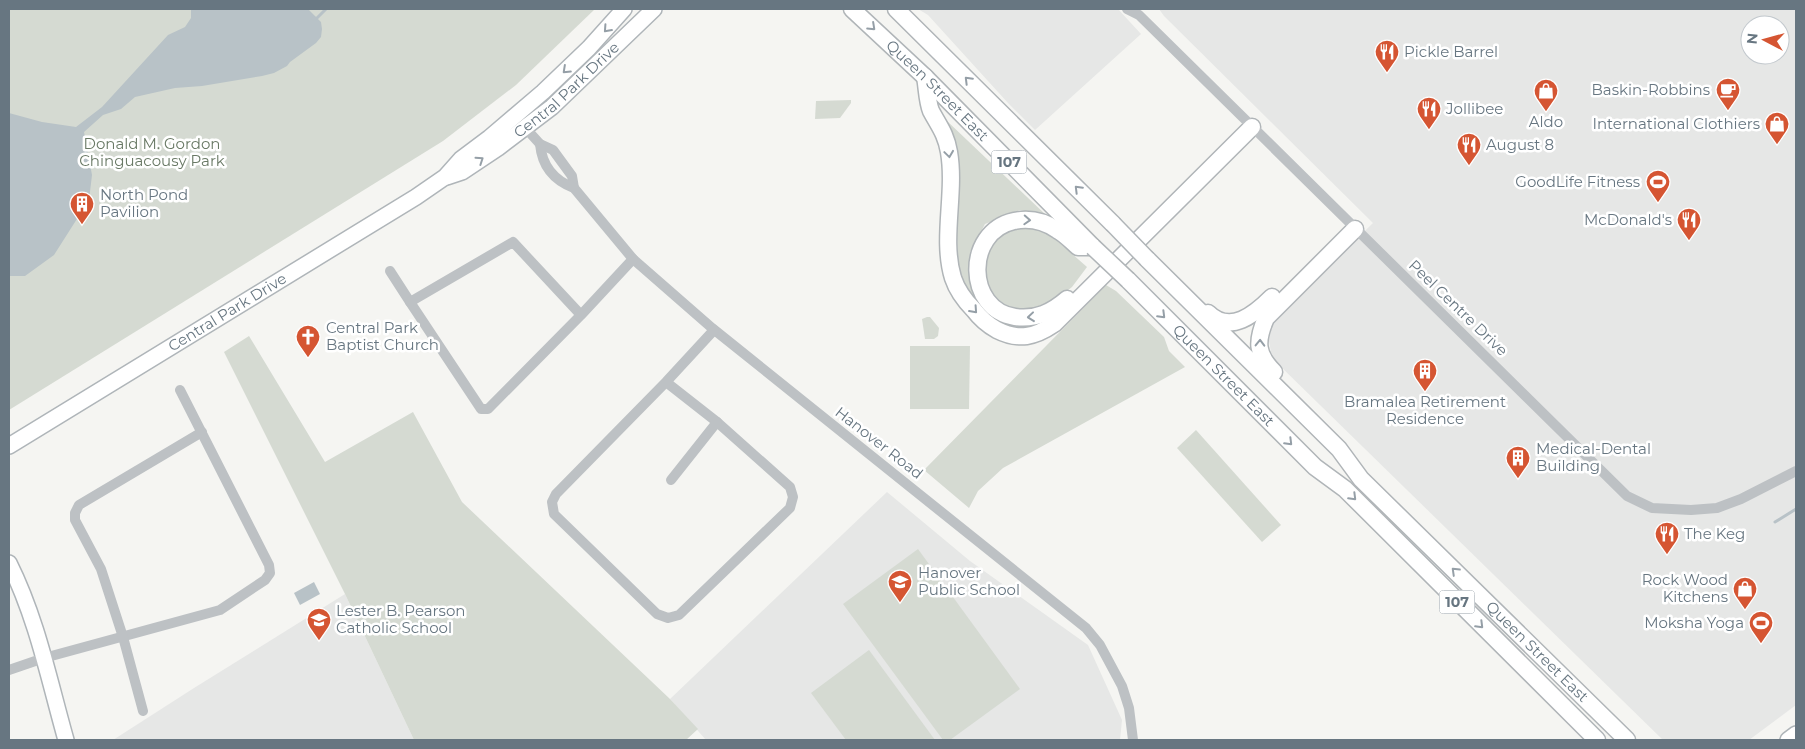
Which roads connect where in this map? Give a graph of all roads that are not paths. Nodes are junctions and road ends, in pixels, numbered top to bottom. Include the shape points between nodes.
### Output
1 (624, 9) edge
2 (654, 9) edge
3 (852, 9) edge
4 (896, 9) edge
5 (1127, 9) edge
6 (1139, 12) edge
7 (925, 77) junction
8 (515, 116) junction
9 (1248, 123) junction
10 (525, 128) junction
11 (540, 144) junction
12 (445, 177) junction
13 (574, 188) junction
14 (1351, 225) junction
15 (1093, 247) junction
16 (633, 259) junction
17 (390, 271) dead end
18 (1169, 280) junction
19 (410, 302) junction
20 (581, 315) junction
21 (714, 330) junction
22 (666, 382) junction
23 (180, 390) dead end
24 (717, 422) junction
25 (202, 432) junction
26 (9, 446) edge
27 (1339, 449) junction
28 (1796, 471) edge
29 (671, 480) dead end
30 (9, 563) edge
31 (123, 637) junction
32 (44, 658) junction
33 (9, 670) edge
34 (143, 711) dead end
35 (1796, 734) edge
36 (66, 740) edge
37 (1133, 740) edge
38 (1597, 740) edge
39 (1628, 740) edge
40 (1788, 740) edge

1 -> 8 street, Central Park Drive via 589,48
2 - 10 street, Central Park Drive via 552,107
3 -> 7 main road, Queen Street East / 107
18 -> 4 main road, Queen Street East / 107, bridge
5 - 6 street, Peel Centre Drive
6 - 9 street, Peel Centre Drive
7 -> 9 main road via 931,110 943,129 950,154 949,244 953,279 981,319 1012,335 1034,336 1054,324
7 - 15 main road, Queen Street East / 107
8 - 10 street, Hanover Road
8 - 12 street, Central Park Drive via 461,159
9 - 14 street, Peel Centre Drive
9 -> 15 main road via 1056,309 1032,318 1013,317 991,305 981,289 977,268 980,250 992,231 1009,222 1040,222 1060,231 1078,247
10 - 11 street, Hanover Road
12 -> 10 street, Central Park Drive via 462,172
11 - 13 street, Hanover Road via 555,153 572,176
11 - 13 street, Hanover Road via 542,159 559,182
12 - 26 street, Central Park Drive
13 - 16 street, Hanover Road
14 - 18 main road via 1262,308 1240,321 1221,322 1213,318 1178,284
27 -> 14 main road via 1331,428 1264,361 1259,343 1266,318
14 - 28 street, Peel Centre Drive via 1615,485 1637,502 1658,509 1717,508
15 -> 38 main road, Queen Street East / 107, bridge via 1315,467 1345,489
16 - 20 street
16 - 21 street, Hanover Road
17 - 19 street
18 - 27 main road, Queen Street East / 107
19 - 20 street via 513,242
19 - 20 street via 481,409 488,408
21 - 22 street
21 - 37 street, Hanover Road via 1086,628 1100,645 1122,686
22 - 24 street
22 - 24 street via 556,494 552,502 554,514 657,614 668,618 680,615 790,508 793,497 790,487
23 - 25 street
24 - 29 street
25 - 31 street via 79,505 74,513 101,569
25 - 31 street via 269,565 270,573 265,580 220,610
39 -> 27 main road, Queen Street East / 107 via 1361,479
30 - 32 street via 21,587
31 - 32 street
31 - 34 street
32 - 33 street
32 - 36 street
35 - 40 street

